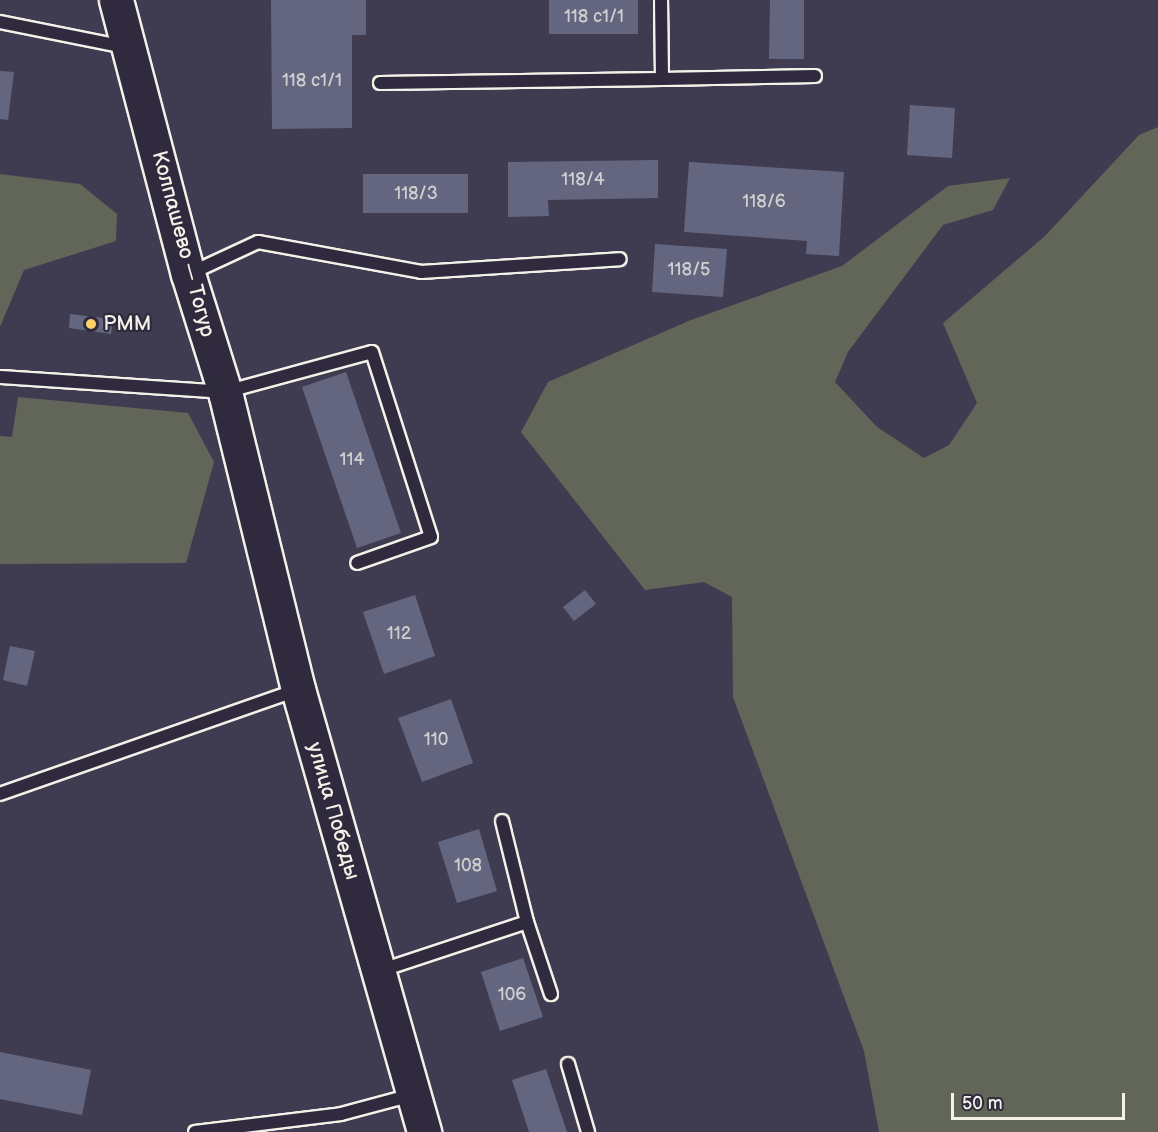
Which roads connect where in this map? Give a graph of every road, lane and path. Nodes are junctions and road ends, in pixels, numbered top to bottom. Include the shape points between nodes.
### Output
1 (116, 0) edge
2 (661, 0) edge
3 (0, 22) edge
4 (129, 48) junction
5 (815, 76) dead end
6 (662, 79) junction
7 (380, 83) dead end
8 (620, 259) dead end
9 (188, 274) junction
10 (1, 378) edge
11 (225, 392) junction
12 (246, 488) joint
13 (357, 563) dead end
14 (298, 689) junction
15 (0, 794) edge
16 (502, 821) dead end
17 (527, 922) junction
18 (378, 971) junction
19 (551, 994) dead end
20 (568, 1064) dead end
21 (413, 1095) junction
22 (195, 1132) edge
23 (424, 1132) edge
24 (588, 1132) edge

1 - 4 street, Колпашево — Тогур
2 - 6 lane
3 - 4 lane
4 - 9 street, Колпашево — Тогур
5 - 6 lane
6 - 7 lane
8 - 9 lane via 422,272 258,242
9 - 11 street, Колпашево — Тогур
10 - 11 lane
11 - 12 street, Колпашево — Тогур
11 - 13 lane via 372,352 431,537
12 - 14 street, улица Победы
14 - 15 lane
14 - 18 street, улица Победы
16 - 17 lane
17 - 18 lane
17 - 19 lane
18 - 21 street, улица Победы
20 - 24 lane
21 - 22 lane via 341,1114
21 - 23 street, улица Победы

